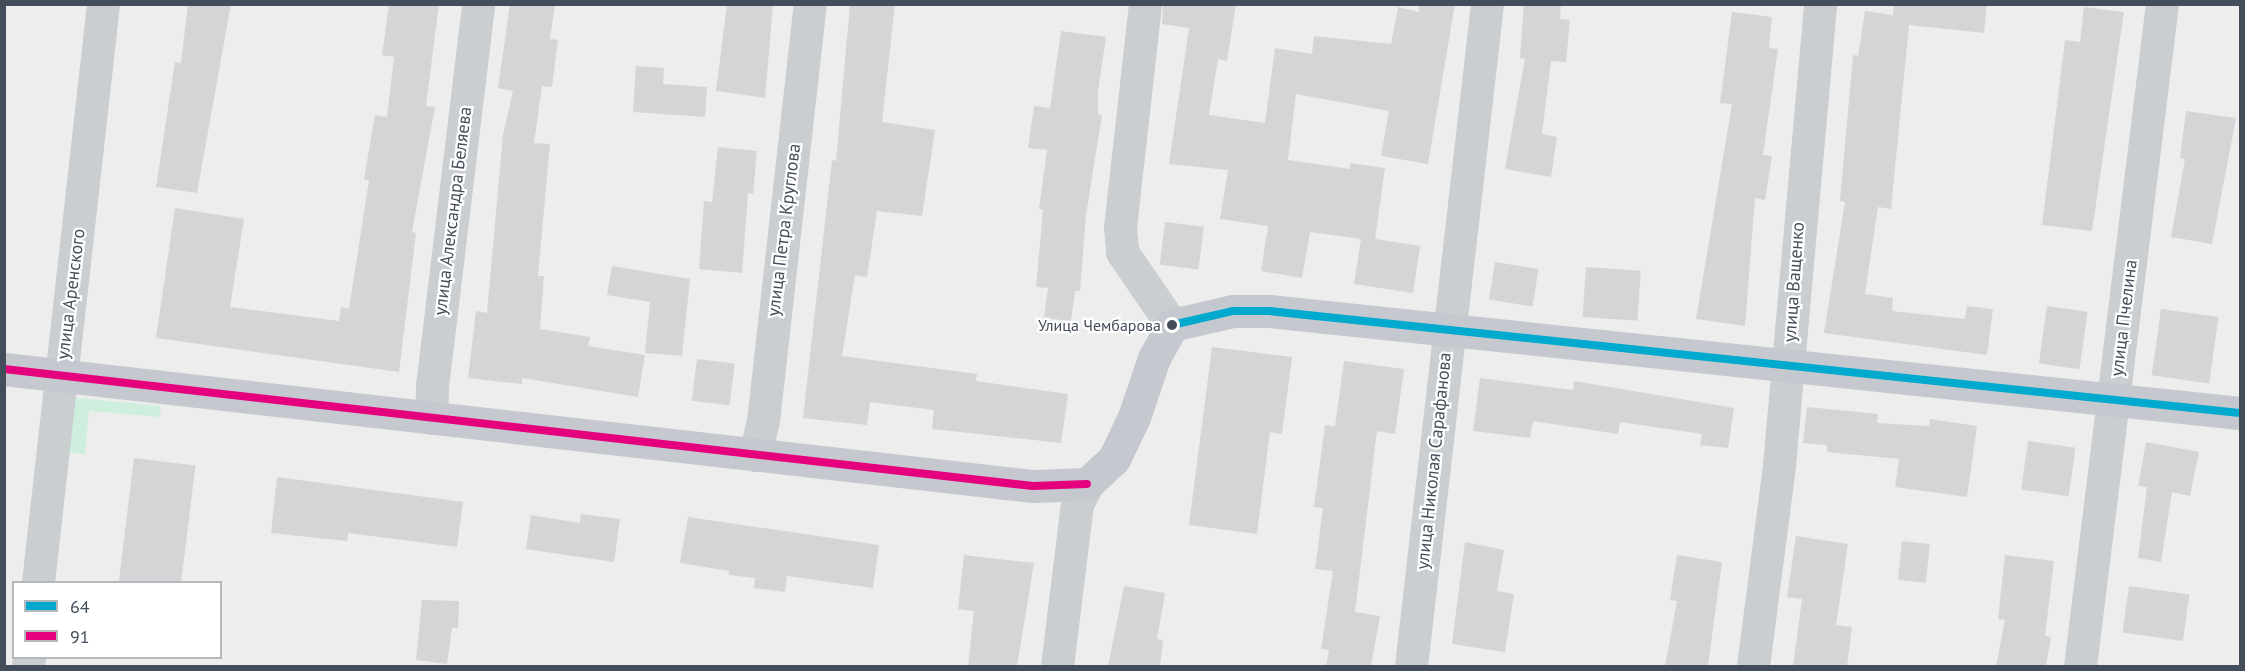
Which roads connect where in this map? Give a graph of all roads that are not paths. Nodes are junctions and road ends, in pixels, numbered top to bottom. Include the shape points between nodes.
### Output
1 (103, 4) edge
2 (478, 4) edge
3 (810, 4) edge
4 (1145, 4) edge
5 (1487, 4) edge
6 (1820, 4) edge
7 (2162, 4) edge
8 (1172, 325) junction
9 (1449, 330) junction
10 (1788, 365) junction
11 (4, 369) edge
12 (60, 376) junction
13 (2114, 399) junction
14 (2241, 413) edge
15 (431, 418) junction
16 (755, 455) junction
17 (1087, 484) junction
18 (38, 581) edge
19 (1058, 666) edge
20 (1411, 666) edge
21 (1753, 666) edge
22 (2080, 666) edge

1 - 12 street, улица Аренского
2 - 15 street, улица Александра Беляева
3 - 16 street, улица Петра Круглова via 763,421
4 - 8 street via 1120,227 1122,252
5 - 9 street, улица Николая Сарафанова
6 - 10 street, улица Ващенко
7 - 13 street, улица Пчелина
8 - 9 main road via 1233,311 1269,311
8 - 17 main road via 1154,358 1118,452
9 - 10 main road
9 - 20 street, улица Николая Сарафанова
10 - 13 main road
10 - 21 street, улица Ващенко
11 - 12 main road
12 - 15 main road
12 - 18 street, улица Аренского
13 - 14 main road
13 - 22 street, улица Пчелина
15 - 16 main road
16 - 17 main road via 1033,486
17 - 19 street via 1077,504

